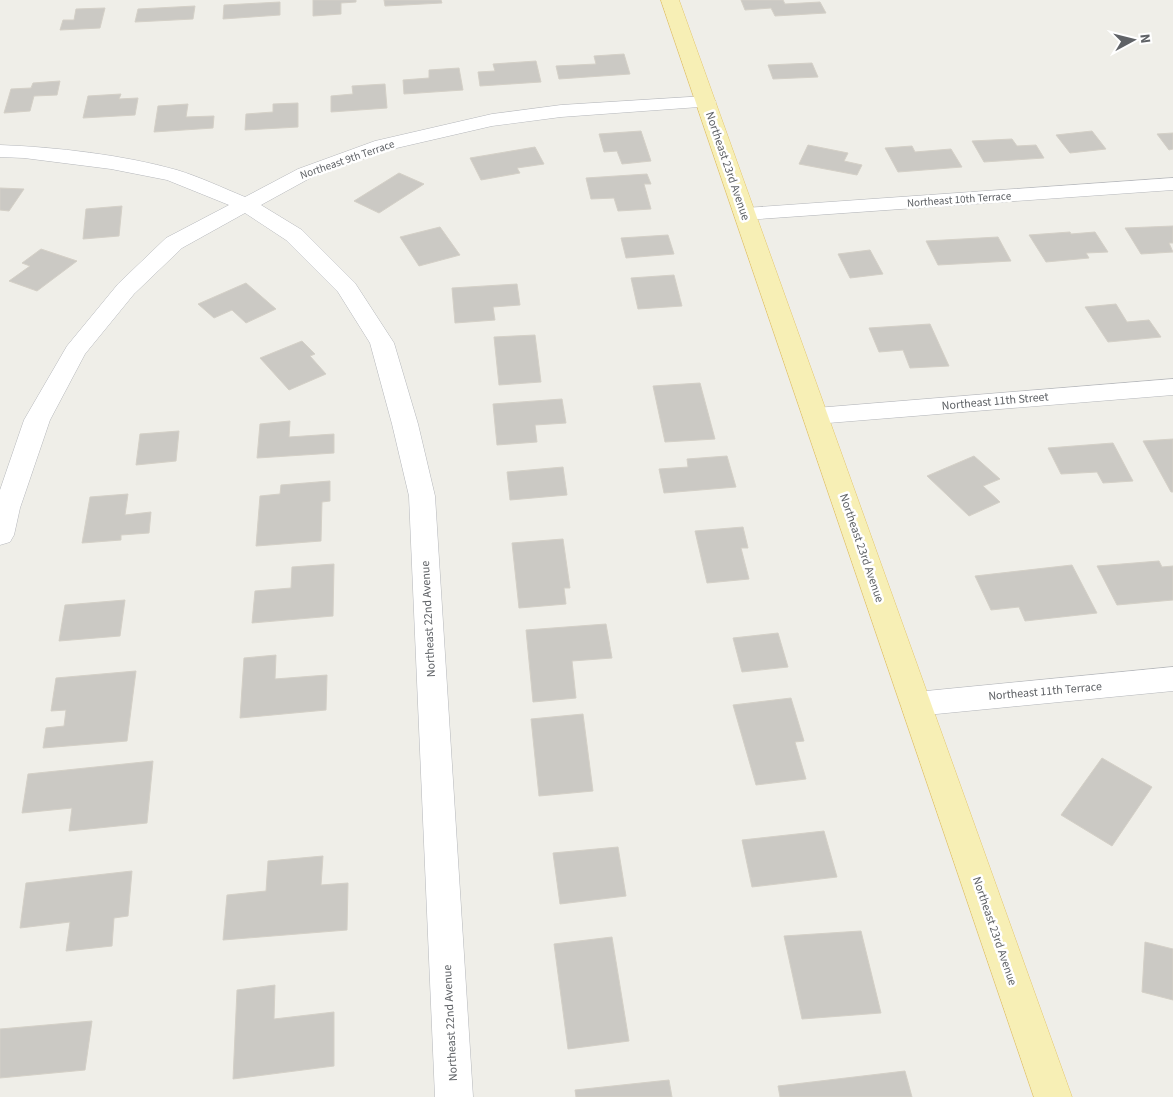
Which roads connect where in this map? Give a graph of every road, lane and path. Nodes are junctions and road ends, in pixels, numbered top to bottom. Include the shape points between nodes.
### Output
1 (670, 0) edge
2 (706, 102) junction
3 (0, 151) edge
4 (1173, 184) edge
5 (245, 204) junction
6 (745, 214) junction
7 (1173, 386) edge
8 (816, 416) junction
9 (0, 535) edge
10 (1173, 679) edge
11 (916, 704) junction
12 (454, 1097) edge
13 (1053, 1097) edge

1 - 2 main road, Northeast 23rd Avenue
2 - 5 street, Northeast 9th Terrace via 561,111 492,120 382,145 305,173
2 - 6 main road, Northeast 23rd Avenue
3 - 5 street via 111,163 172,175
4 - 6 street, Northeast 10th Terrace
5 - 9 street, Northeast 9th Terrace via 174,243 126,288 74,351 37,420
5 - 12 street, Northeast 22nd Avenue via 294,235 347,288 382,343 422,496
6 - 8 main road, Northeast 23rd Avenue
7 - 8 street, Northeast 11th Street
8 - 11 main road, Northeast 23rd Avenue
10 - 11 street, Northeast 11th Terrace
11 - 13 main road, Northeast 23rd Avenue

